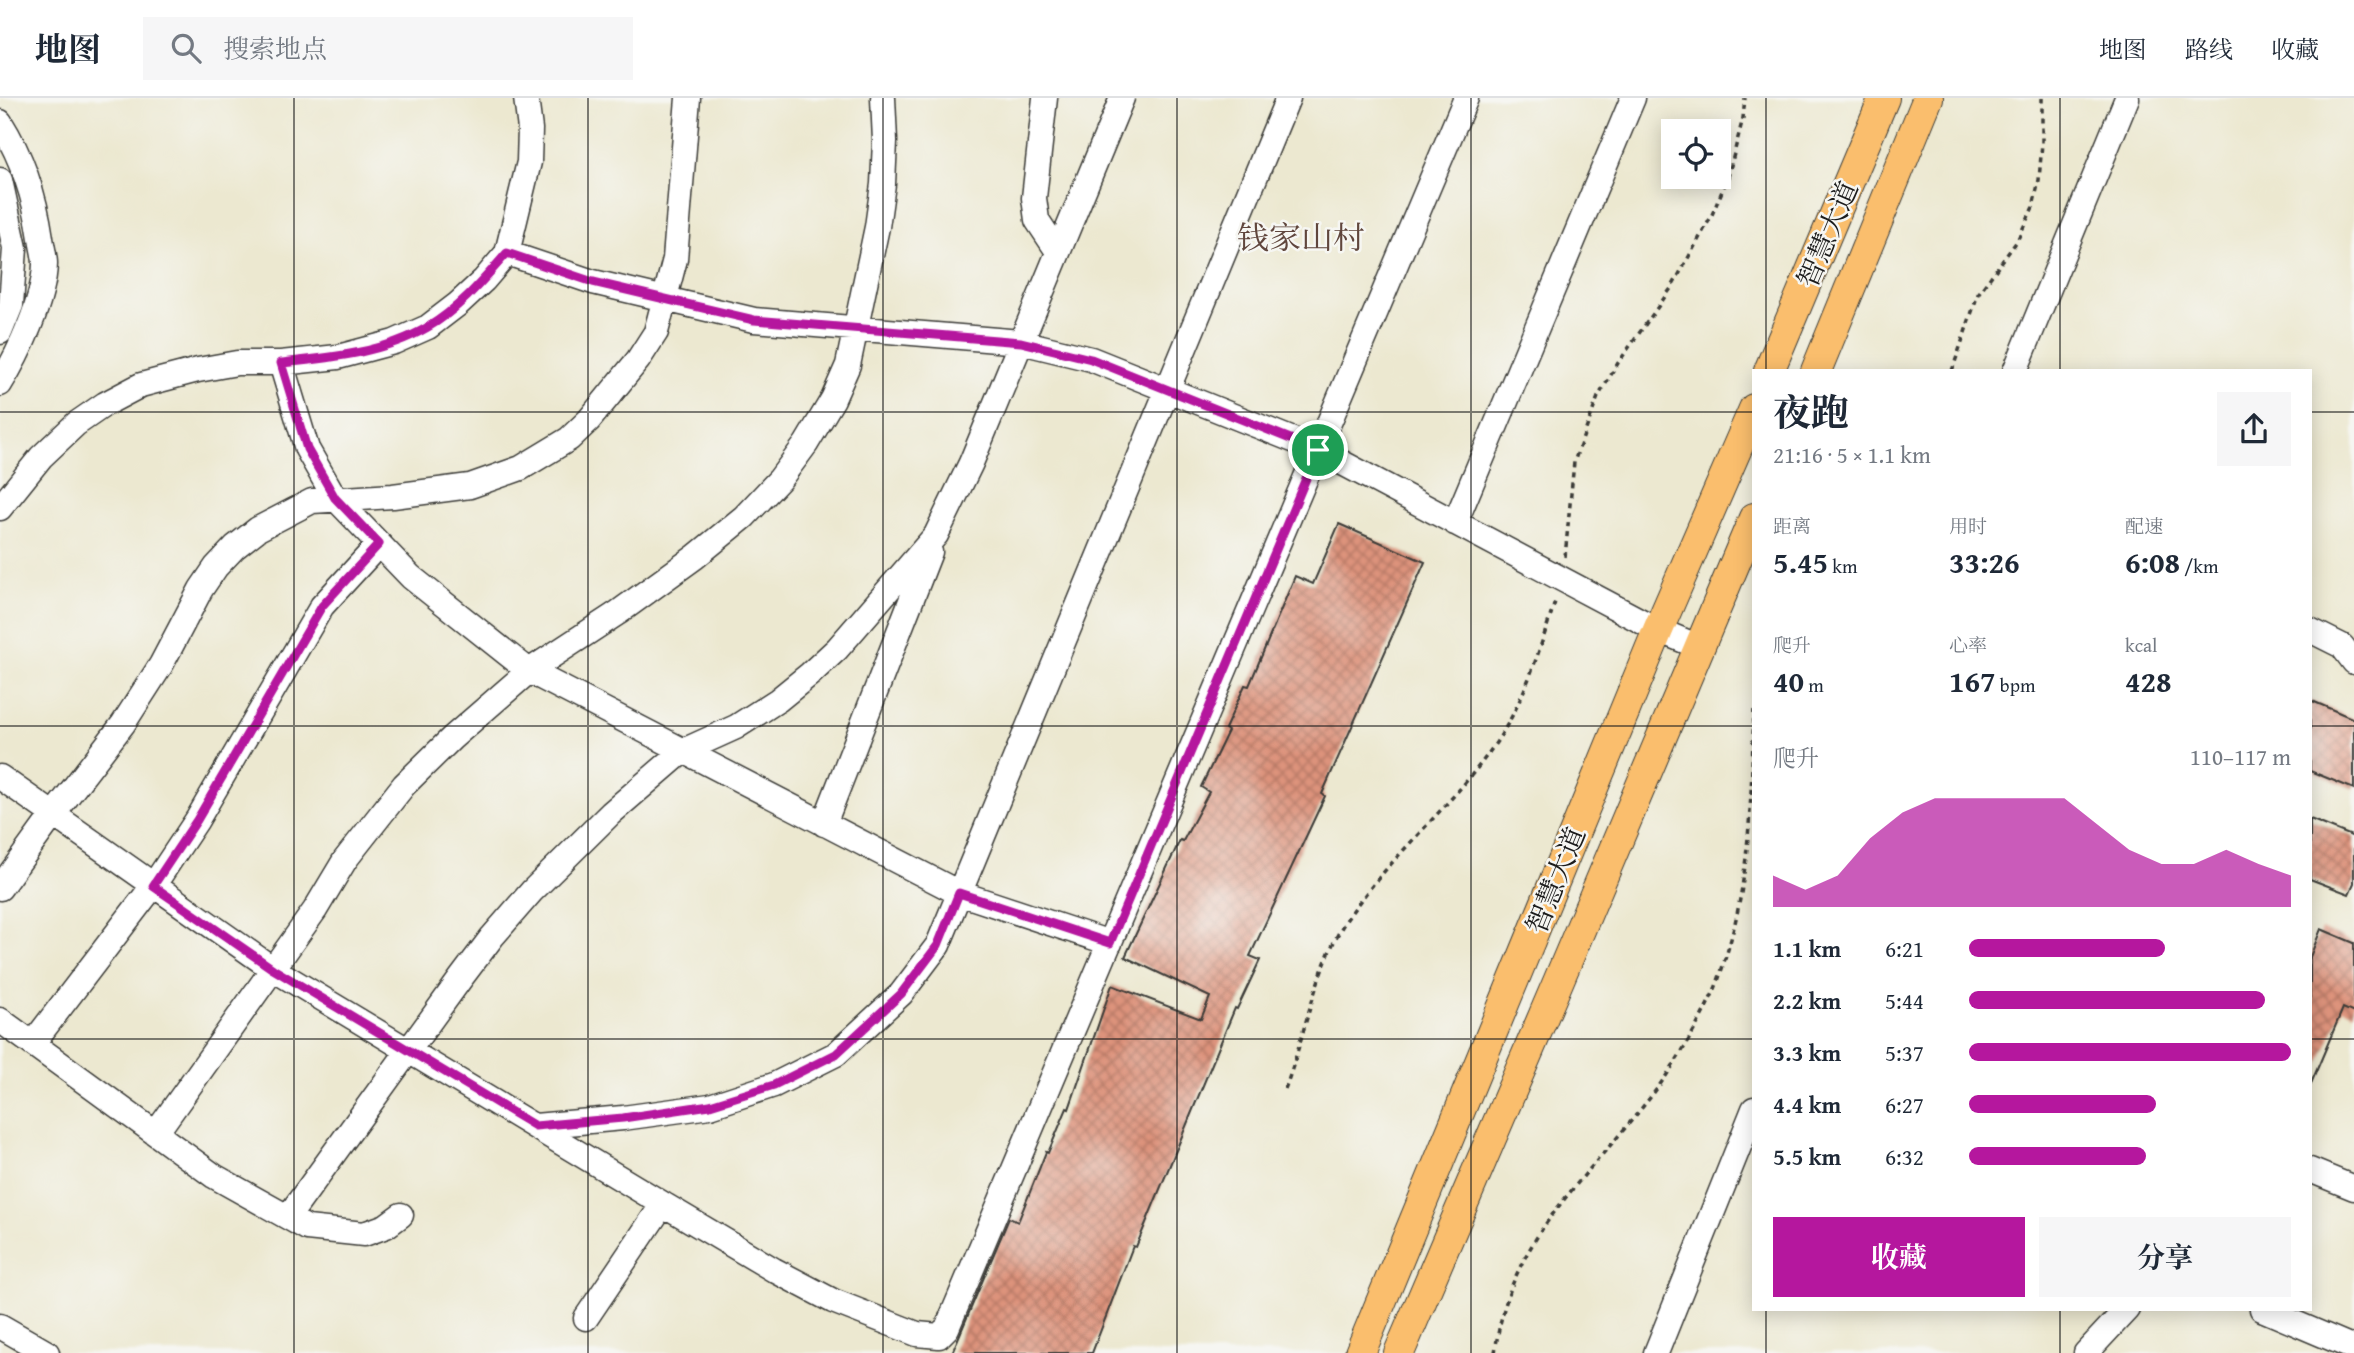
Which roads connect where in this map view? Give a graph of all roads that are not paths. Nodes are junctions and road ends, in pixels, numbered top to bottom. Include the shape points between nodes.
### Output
1 (526, 98) edge
2 (688, 98) edge
3 (883, 98) edge
4 (1045, 98) edge
5 (1122, 98) edge
6 (1289, 98) edge
7 (1466, 98) edge
8 (1633, 98) edge
9 (1884, 98) edge
10 (1928, 98) edge
11 (2127, 98) edge
12 (0, 122) edge
13 (0, 180) edge
14 (1057, 250) junction
15 (507, 253) junction
16 (666, 300) junction
17 (856, 327) junction
18 (0, 332) edge
19 (1021, 342) junction
20 (281, 363) junction
21 (1770, 369) edge
22 (1817, 369) edge
23 (2016, 369) edge
24 (0, 384) edge
25 (1167, 390) junction
26 (1752, 414) edge
27 (1318, 450) junction
28 (335, 498) junction
29 (0, 508) edge
30 (1455, 523) junction
31 (1752, 523) edge
32 (936, 535) junction
33 (379, 544) junction
34 (1658, 630) junction
35 (2312, 631) edge
36 (1699, 648) junction
37 (2354, 662) edge
38 (529, 671) junction
39 (683, 751) junction
40 (0, 777) edge
41 (53, 815) junction
42 (824, 824) junction
43 (153, 886) junction
44 (0, 888) edge
45 (959, 893) junction
46 (1110, 943) junction
47 (273, 969) junction
48 (0, 1020) edge
49 (33, 1043) junction
50 (410, 1051) junction
51 (1752, 1114) edge
52 (535, 1126) junction
53 (156, 1133) junction
54 (2312, 1171) edge
55 (2354, 1188) edge
56 (663, 1203) junction
57 (401, 1215) dead end
58 (288, 1217) junction
59 (2125, 1311) edge
60 (2267, 1311) edge
61 (586, 1318) dead end
62 (0, 1326) edge
63 (0, 1346) edge
64 (2354, 1348) edge
65 (13, 1353) edge
66 (47, 1353) edge
67 (1360, 1353) edge
68 (1399, 1353) edge
69 (1656, 1353) edge
70 (2086, 1353) edge

1 - 15 street via 529,162
2 - 16 street via 675,259
3 - 17 street via 883,184
4 - 14 street via 1034,198 1037,220
5 - 14 street
6 - 25 street
7 - 27 street
8 - 30 street
9 - 21 main road, 智慧大道
10 - 22 main road, 智慧大道
11 - 23 street
12 - 24 street via 22,165 37,212 45,265 37,306
13 - 18 street via 15,248 11,305
14 - 19 street
15 - 16 street
15 - 20 street via 484,280 428,327 338,357
16 - 17 street via 754,320
16 - 28 street via 656,332 589,420 569,439 521,468 470,486
17 - 19 street
17 - 38 street via 848,365 833,399 780,479 744,517 619,612
19 - 25 street via 1091,359
19 - 32 street
20 - 28 street via 307,449
20 - 29 street via 237,363 198,370 129,391 76,424 41,457
25 - 27 street
25 - 45 street
26 - 34 main road, 智慧大道
27 - 30 street
27 - 46 street
28 - 33 street
28 - 41 street via 312,501 258,529 216,567 123,724
30 - 34 street
31 - 36 main road, 智慧大道
32 - 39 street via 810,674 736,727
32 - 42 street
33 - 38 street via 411,577
33 - 43 street via 322,606 197,820
34 - 36 street
34 - 67 main road, 智慧大道
35 - 37 street via 2342,646
36 - 68 main road, 智慧大道
38 - 39 street
38 - 47 street via 404,785 345,860
39 - 42 street
39 - 50 street via 532,891 492,937
40 - 41 street
41 - 43 street
41 - 44 street
42 - 45 street
43 - 47 street
43 - 49 street
45 - 46 street
45 - 52 street via 938,945 901,994 836,1054 774,1085 710,1105
46 - 56 street via 947,1328 939,1336 918,1334 833,1301
47 - 50 street
47 - 53 street
48 - 49 street
49 - 53 street
50 - 52 street
50 - 58 street
51 - 69 street
52 - 56 street
53 - 58 street via 214,1175
54 - 55 street
56 - 61 street
57 - 58 street via 364,1234 307,1228
59 - 70 street
60 - 64 street
62 - 66 street
63 - 65 street

